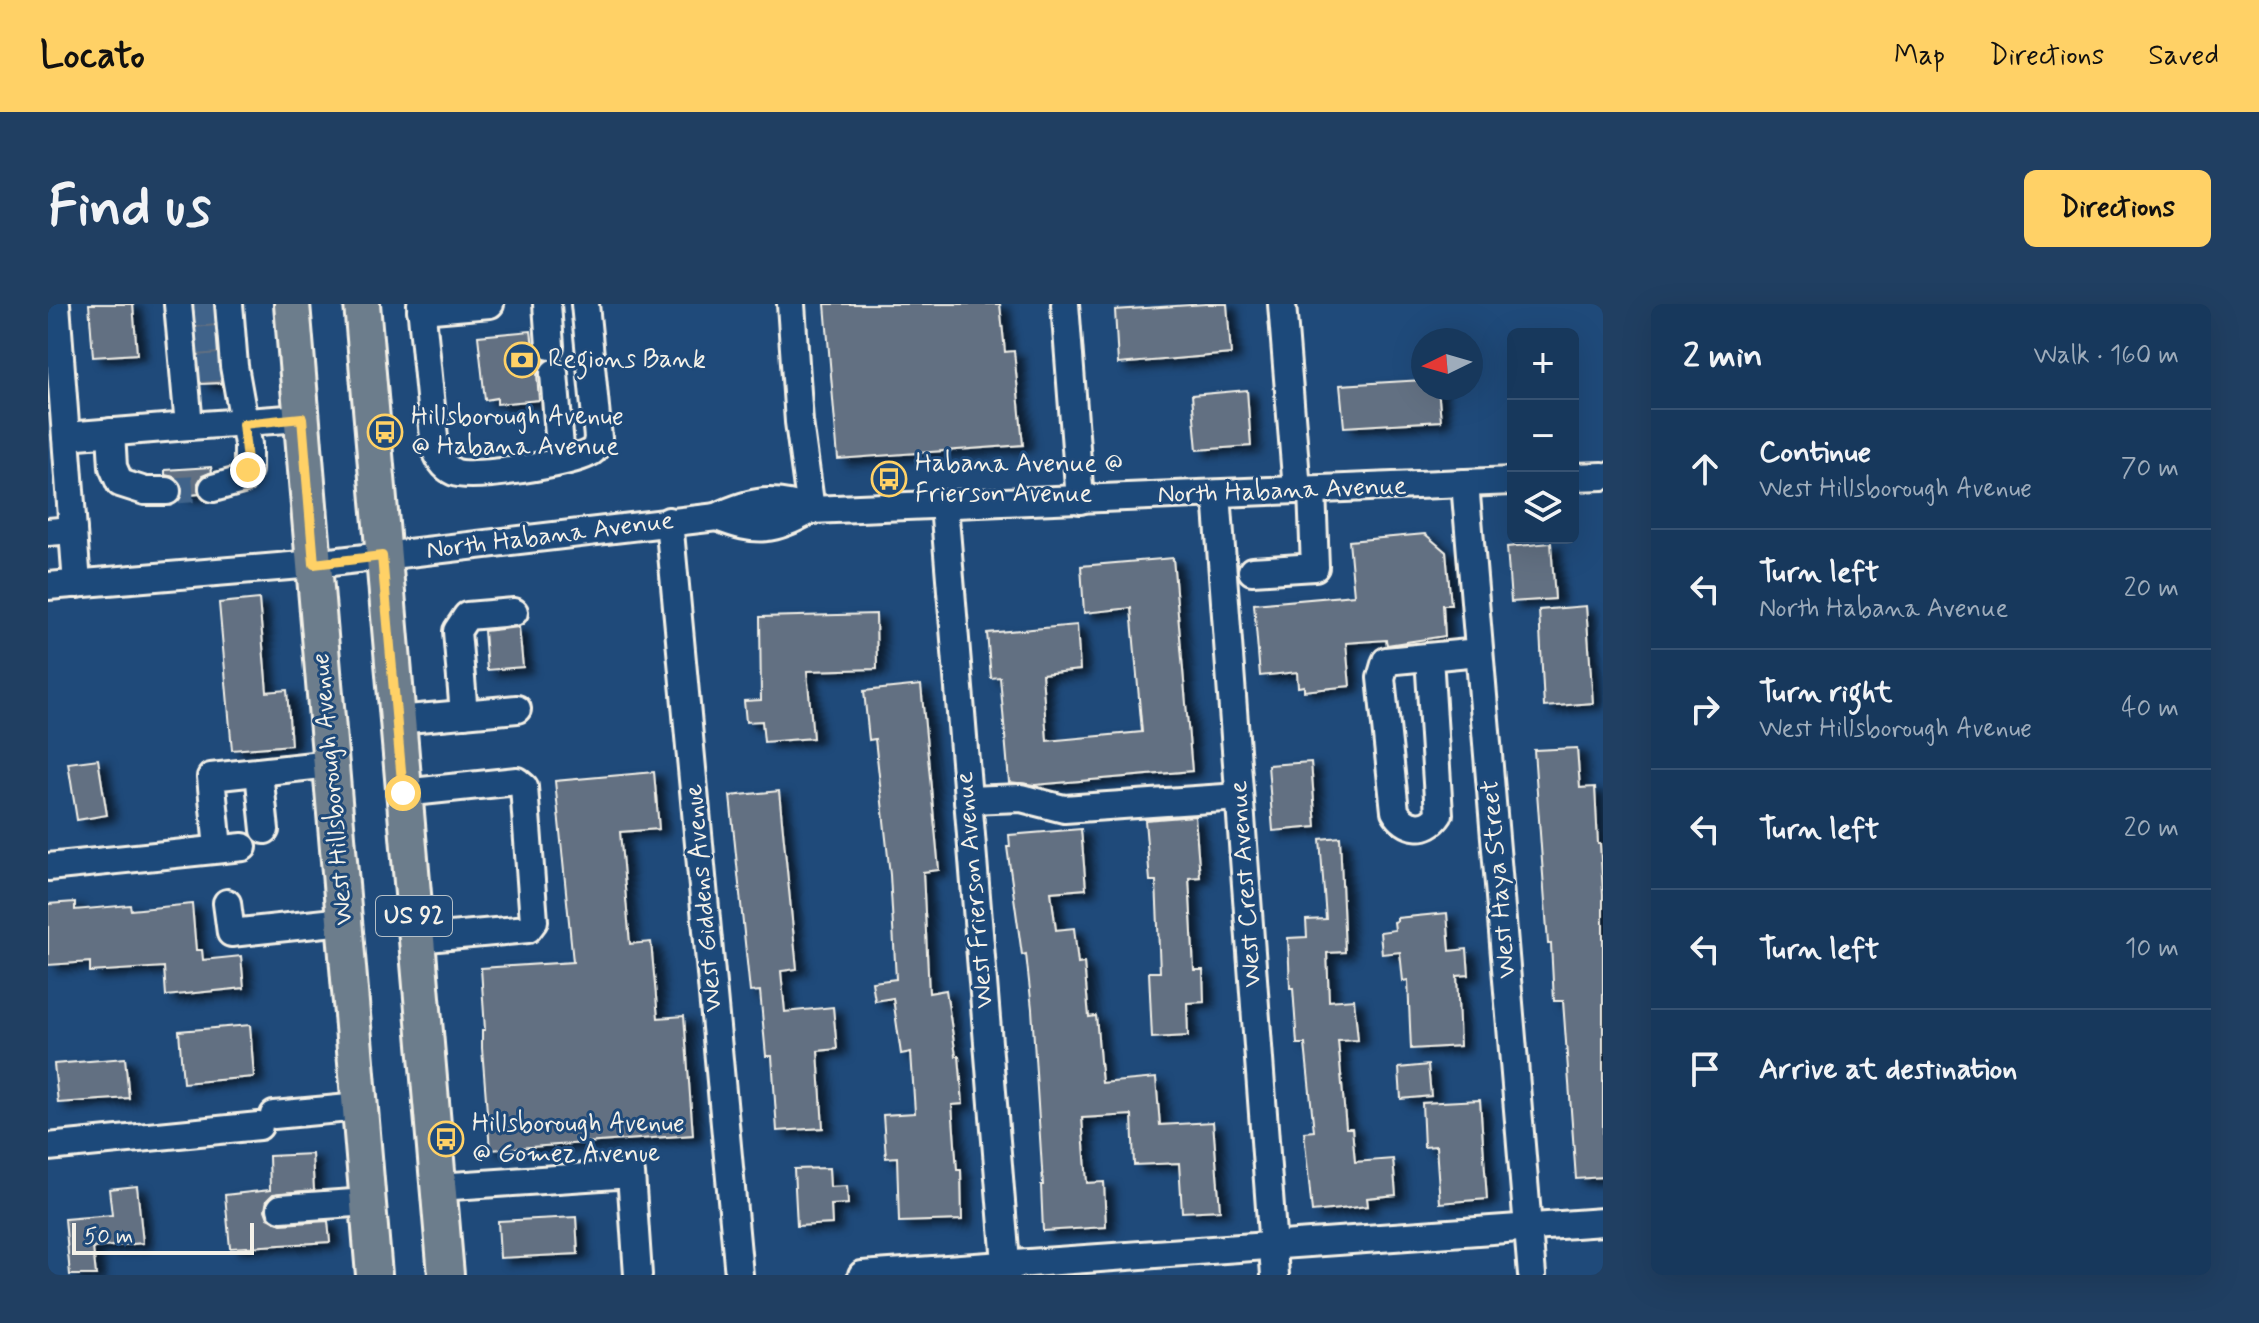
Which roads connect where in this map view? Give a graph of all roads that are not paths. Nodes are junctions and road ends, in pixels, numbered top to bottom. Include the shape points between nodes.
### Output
1 (56, 304) edge
2 (292, 304) edge
3 (362, 304) edge
4 (490, 304) edge
5 (547, 304) edge
6 (585, 304) edge
7 (791, 304) edge
8 (1065, 304) edge
9 (1282, 304) edge
10 (421, 307) edge
11 (204, 310) edge
12 (206, 340) junction
13 (550, 346) dead end
14 (208, 368) junction
15 (554, 373) dead end
16 (302, 418) junction
17 (243, 424) junction
18 (189, 426) junction
19 (111, 432) junction
20 (66, 436) junction
21 (561, 460) junction
22 (1603, 476) edge
23 (1579, 477) edge
24 (1507, 481) edge
25 (1465, 483) junction
26 (213, 488) tunnel mouth
27 (1304, 490) junction
28 (167, 491) tunnel mouth
29 (1217, 494) junction
30 (1080, 500) junction
31 (944, 505) junction
32 (811, 510) junction
33 (669, 521) junction
34 (61, 531) edge
35 (382, 556) junction
36 (314, 564) junction
37 (1252, 571) dead end
38 (77, 584) junction
39 (48, 586) edge
40 (514, 612) dead end
41 (1479, 652) junction
42 (1429, 657) junction
43 (517, 709) dead end
44 (464, 714) junction
45 (397, 720) junction
46 (331, 764) junction
47 (259, 772) junction
48 (403, 793) junction
49 (1239, 797) junction
50 (968, 800) junction
51 (265, 830) dead end
52 (217, 838) dead end
53 (243, 847) dead end
54 (48, 867) edge
55 (227, 903) dead end
56 (344, 921) junction
57 (416, 939) junction
58 (360, 1107) junction
59 (48, 1147) edge
60 (438, 1187) junction
61 (368, 1202) junction
62 (281, 1208) dead end
63 (1603, 1222) edge
64 (1529, 1228) junction
65 (1273, 1247) junction
66 (1006, 1270) edge
67 (374, 1275) edge
68 (446, 1275) edge
69 (638, 1275) edge
70 (739, 1275) edge
71 (862, 1275) edge
72 (1275, 1275) edge
73 (1532, 1275) edge

1 - 20 street
2 - 16 main road, West Hillsborough Avenue / US 92
3 - 35 main road, US 92
4 - 10 street
5 - 13 street
6 - 21 street via 598,438 592,452
7 - 32 street
8 - 30 street
9 - 27 street
10 - 21 street via 432,431 439,459 448,469 475,474
11 - 12 street
11 - 12 street
12 - 14 street
12 - 14 street
14 - 17 street
14 - 18 street
15 - 21 street
16 - 17 street
16 - 36 main road, West Hillsborough Avenue / US 92
17 - 18 street
17 - 26 street via 248,470 242,480
18 - 19 street
19 - 20 street
19 - 28 street via 113,467 120,483
20 - 34 street
22 - 23 street
24 - 25 street, North Habana Avenue
25 - 27 street, North Habana Avenue
25 - 41 street, West Haya Street
27 - 29 street, North Habana Avenue
27 - 37 street via 1315,567
29 - 30 street, North Habana Avenue
29 - 49 street, West Crest Avenue
30 - 31 street, North Habana Avenue
31 - 32 street, North Habana Avenue
31 - 50 street, West Frierson Avenue
32 - 33 street, North Habana Avenue via 782,526 746,528 717,517
33 - 35 street, North Habana Avenue
33 - 70 street, West Giddens Avenue
34 - 38 street
35 - 36 street, North Habana Avenue
35 - 45 main road, US 92
36 - 38 street, North Habana Avenue
36 - 46 main road, West Hillsborough Avenue / US 92
38 - 39 street, North Habana Avenue
40 - 44 street via 467,616 457,631
41 - 42 street
41 - 64 street, West Haya Street
42 - 42 street via 1386,661 1381,678 1395,811 1400,820 1419,827 1439,814
43 - 44 street
44 - 45 street
45 - 48 main road, US 92
46 - 47 street
46 - 56 main road, West Hillsborough Avenue / US 92
47 - 51 street
47 - 52 street via 211,777
48 - 57 main road, US 92
48 - 57 street via 517,781 524,787 534,921 528,929
49 - 50 street via 1064,809 1021,798
49 - 65 street, West Crest Avenue
50 - 66 street, West Frierson Avenue
53 - 54 street
55 - 56 street via 231,933
56 - 58 main road, West Hillsborough Avenue / US 92
57 - 60 main road, US 92
58 - 59 street
58 - 61 main road, West Hillsborough Avenue / US 92
60 - 68 main road, US 92
60 - 69 street via 631,1174
61 - 62 street
61 - 67 main road, West Hillsborough Avenue / US 92
63 - 64 street
64 - 65 street
64 - 73 street, West Haya Street
65 - 66 street
65 - 72 street, West Crest Avenue
66 - 71 street

